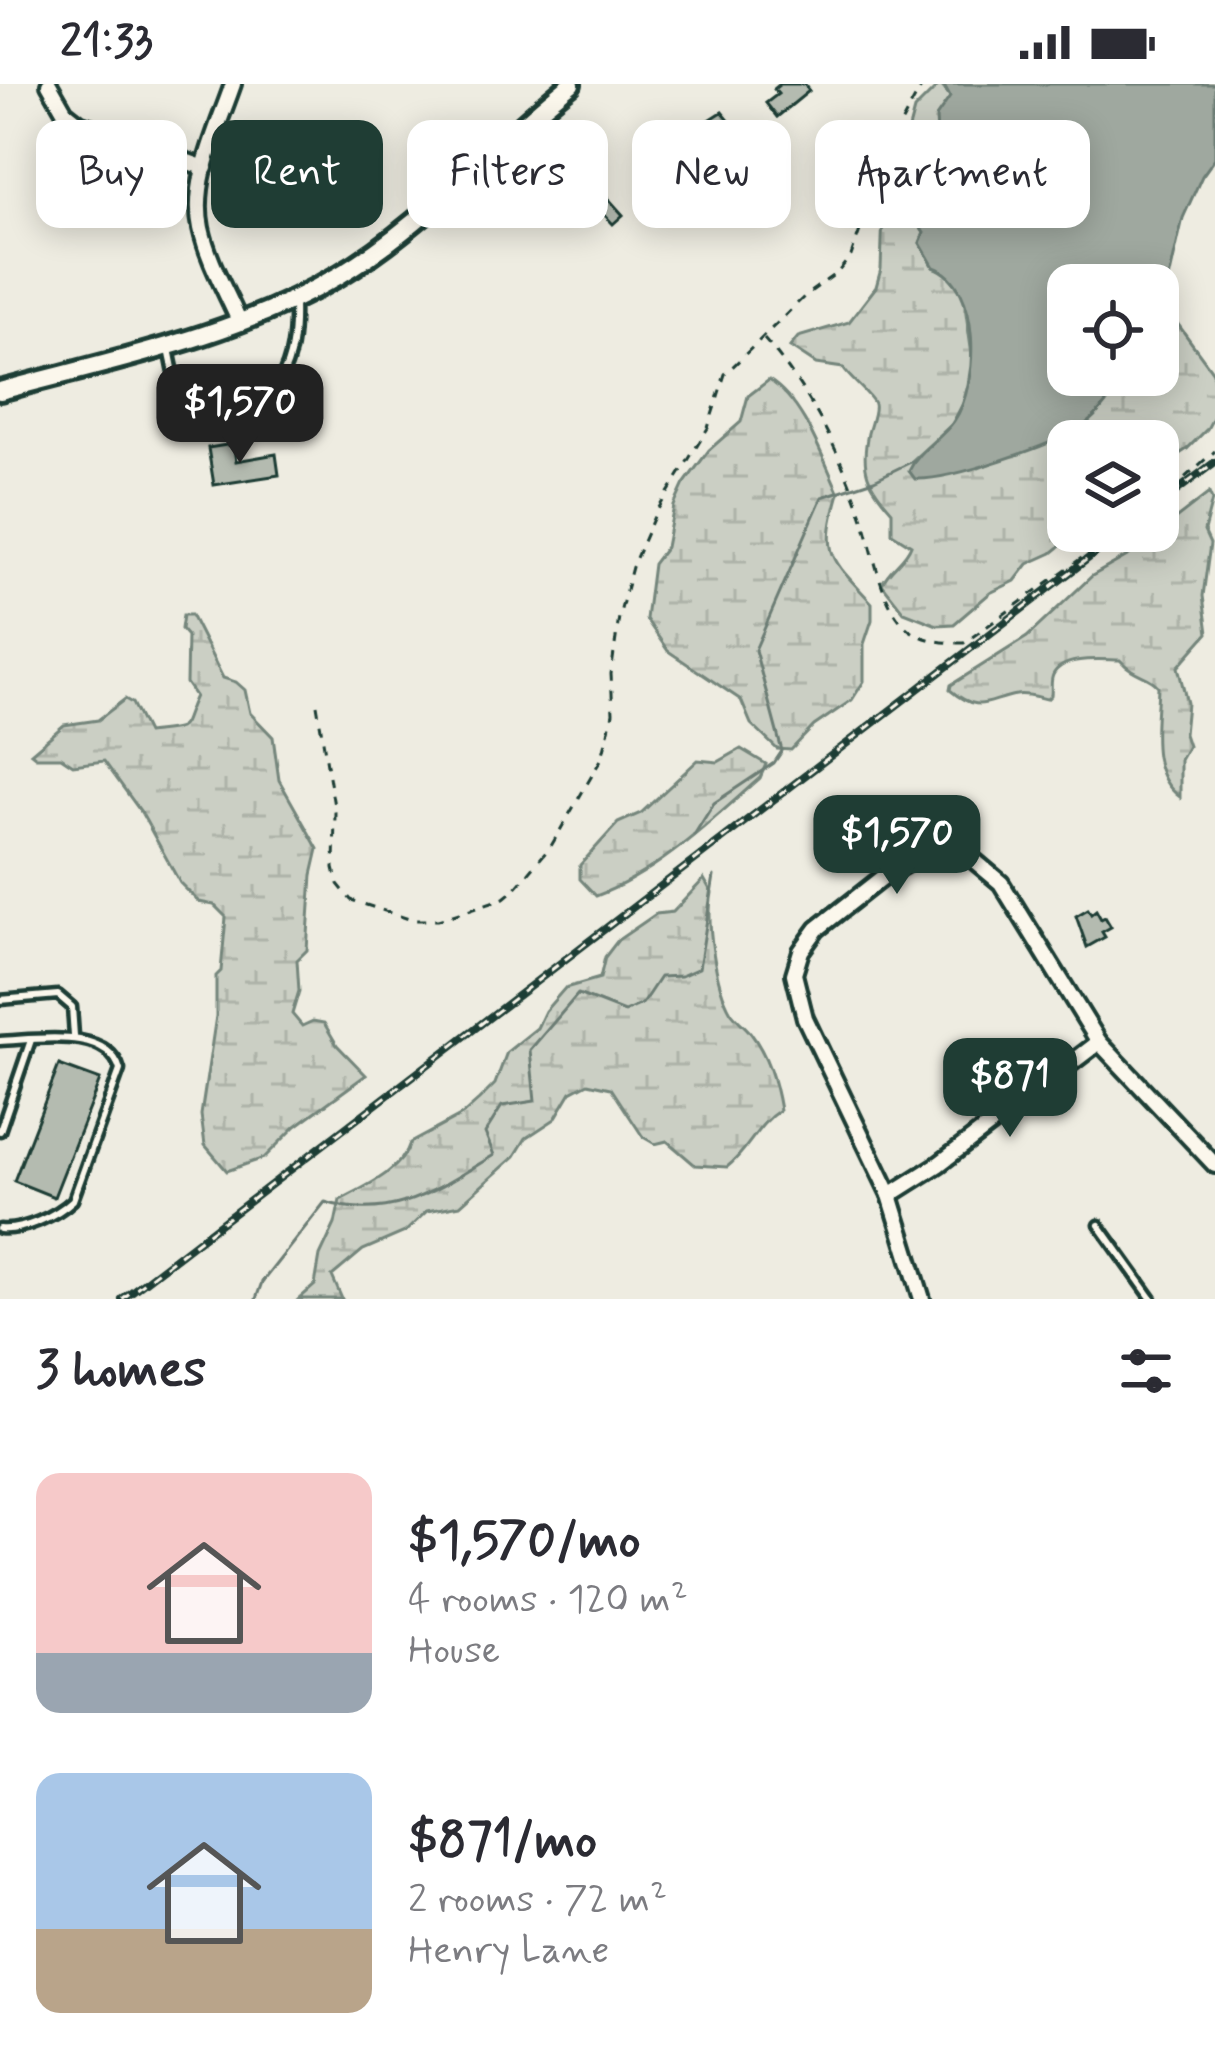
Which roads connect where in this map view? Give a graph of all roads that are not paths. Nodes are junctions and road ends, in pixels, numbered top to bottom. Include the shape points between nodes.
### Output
1 (49, 84) edge
2 (233, 84) edge
3 (571, 84) edge
4 (205, 168) junction
5 (294, 299) junction
6 (240, 323) junction
7 (169, 345) junction
8 (0, 391) edge
9 (0, 1000) edge
10 (74, 1036) junction
11 (31, 1040) junction
12 (0, 1041) edge
13 (1099, 1042) junction
14 (0, 1131) edge
15 (1215, 1165) edge
16 (890, 1196) junction
17 (1099, 1225) dead end
18 (0, 1229) edge
19 (922, 1299) edge
20 (1152, 1299) edge

1 - 4 street via 79,123
2 - 4 street
3 - 5 street via 387,243
4 - 6 street via 201,229
5 - 6 street
5 - 7 lane via 293,354 280,380 254,412 222,432 209,433 189,415
6 - 7 street
7 - 8 street
9 - 10 lane via 58,994 72,1007
10 - 11 lane
10 - 18 lane via 112,1054 120,1070 73,1200 24,1226
11 - 12 lane
11 - 14 lane
13 - 15 street
13 - 16 street
13 - 16 street via 982,864 927,853 883,877 817,929 794,974 805,1018
16 - 19 street
17 - 20 lane

